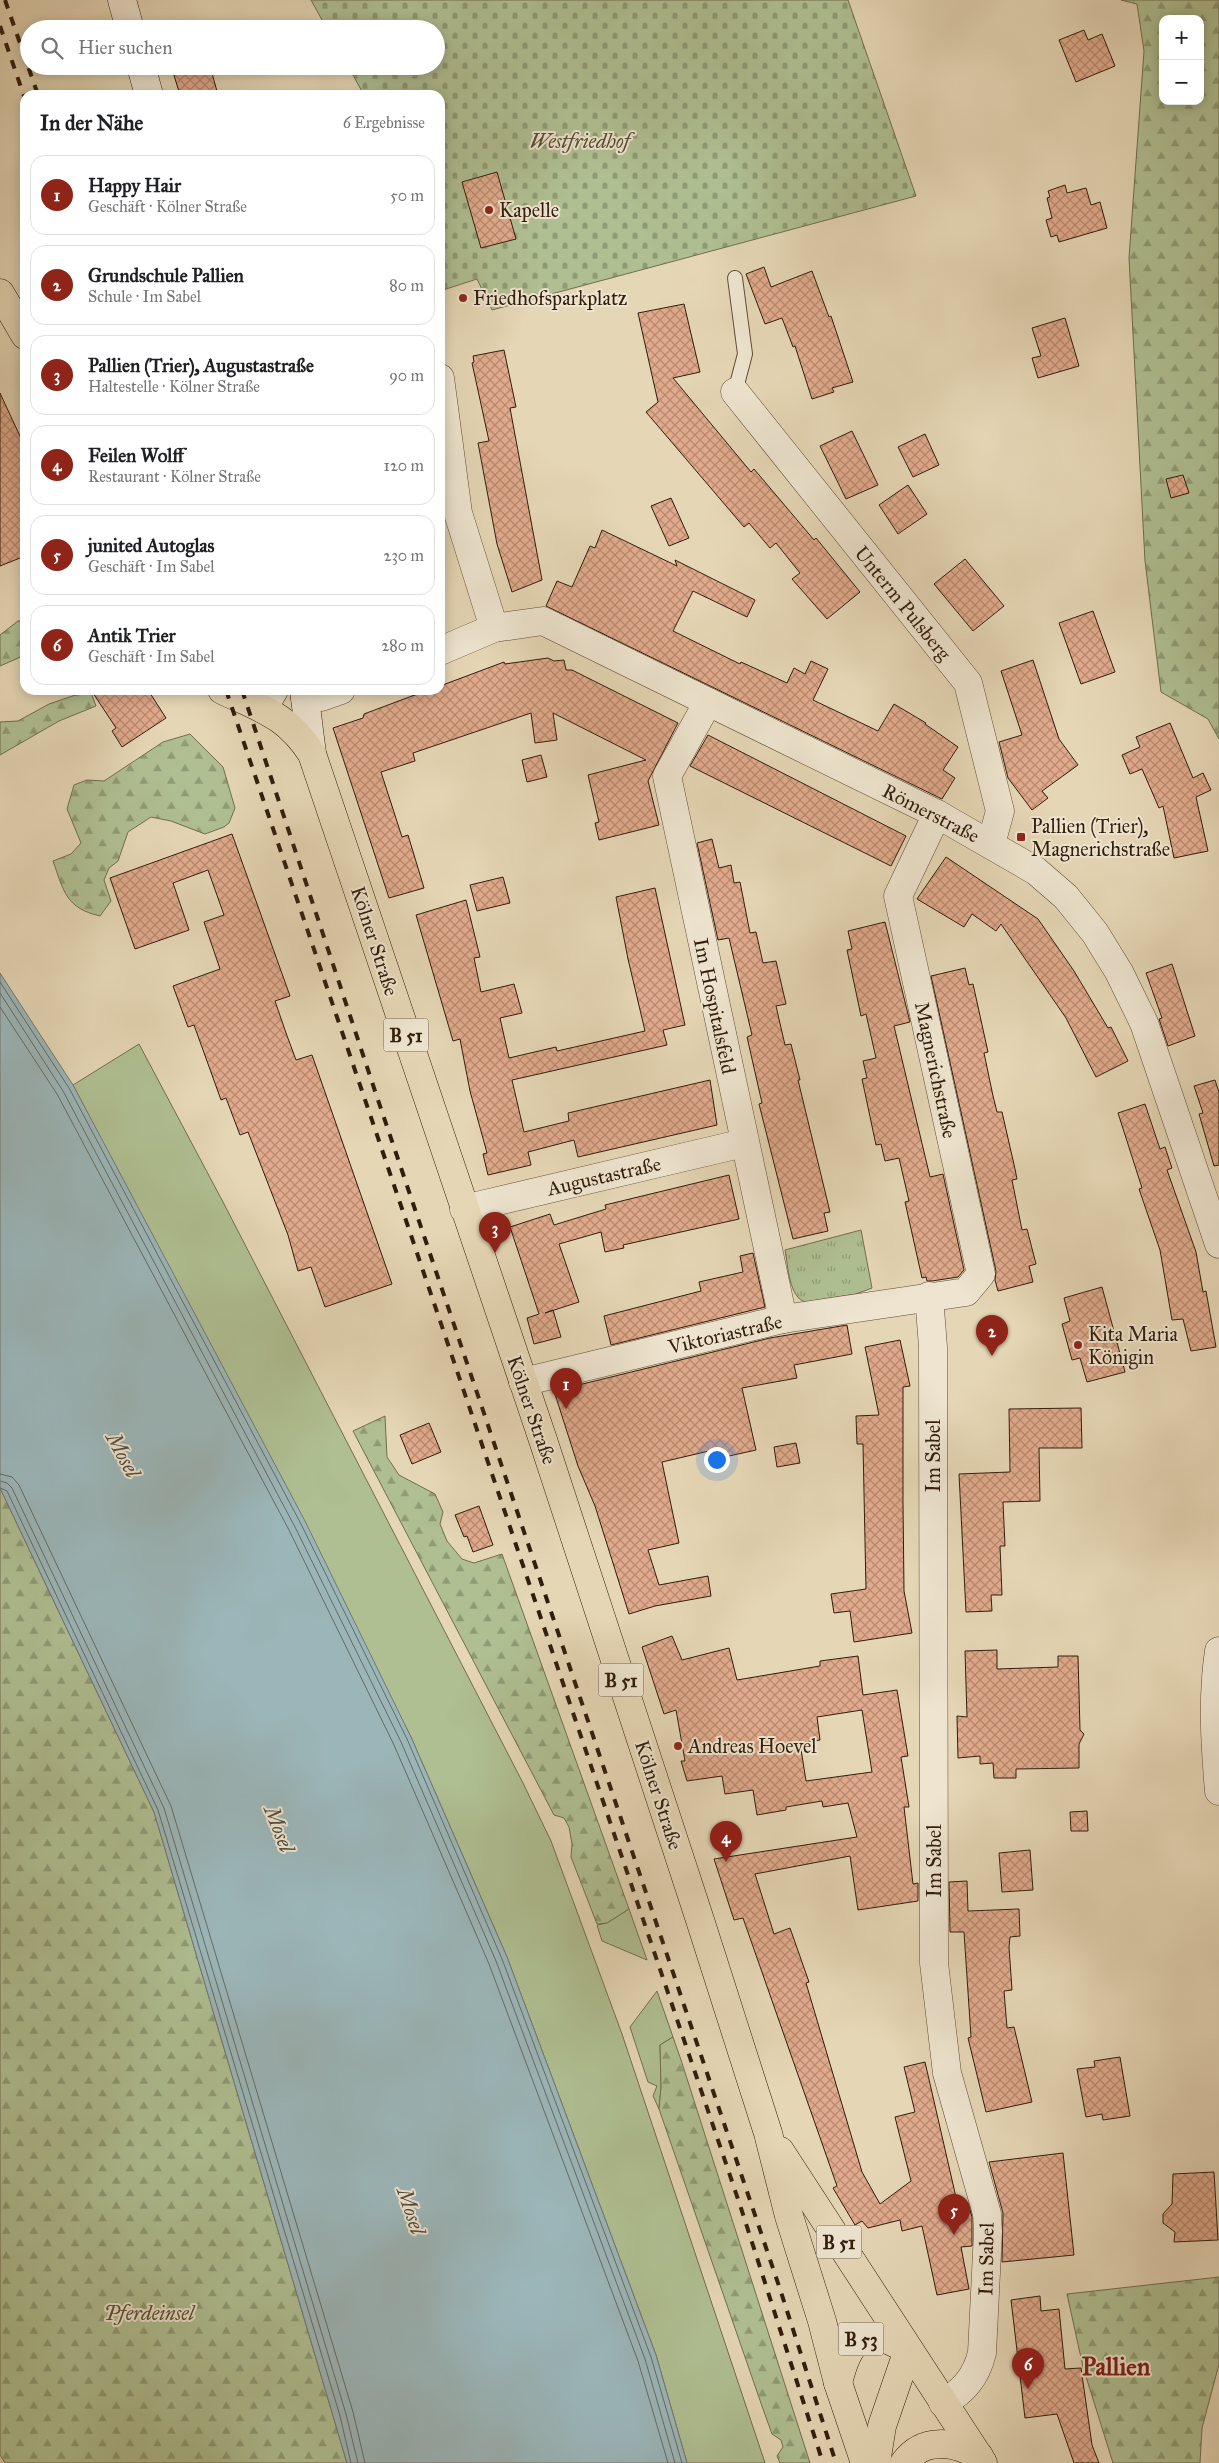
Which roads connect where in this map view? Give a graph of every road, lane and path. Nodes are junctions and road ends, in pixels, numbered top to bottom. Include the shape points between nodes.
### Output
1 (122, 0) edge
2 (128, 20) edge
3 (143, 75) edge
4 (148, 90) edge
5 (735, 278) dead end
6 (0, 293) edge
7 (20, 327) edge
8 (735, 392) joint
9 (445, 416) edge
10 (494, 628) junction
11 (445, 650) edge
12 (246, 695) edge
13 (299, 695) edge
14 (312, 695) edge
15 (327, 695) edge
16 (269, 700) edge
17 (708, 702) junction
18 (312, 754) junction
19 (937, 814) junction
20 (991, 844) junction
21 (744, 1143) junction
22 (464, 1209) junction
23 (1219, 1244) edge
24 (929, 1296) junction
25 (783, 1319) junction
26 (523, 1382) junction
27 (1219, 1651) edge
28 (1219, 1791) edge
29 (768, 2133) junction
30 (908, 2350) junction
31 (838, 2383) junction
32 (943, 2403) junction
33 (981, 2460) edge
34 (866, 2463) edge
35 (876, 2463) edge
36 (904, 2463) edge

1 - 2 street
3 - 4 street
5 - 8 lane via 745,354
6 - 7 main road
8 - 20 street, Unterm Pulsberg via 968,684 1000,811
9 - 10 street via 458,513
10 - 11 street, Römerstraße
10 - 17 street, Römerstraße via 543,621
12 - 16 main road, B 51
13 - 18 street
14 - 15 street
16 - 18 main road, Kölner Straße / B 51
17 - 19 street, Römerstraße
17 - 21 street, Im Hospitalsfeld via 667,776
18 - 22 main road, Kölner Straße / B 51
19 - 20 street, Römerstraße
19 - 24 street, Magnerichstraße via 898,896 981,1274 966,1292
20 - 23 street, Römerstraße via 1036,871 1066,897 1095,933 1119,972 1144,1023
21 - 22 street, Augustastraße
21 - 25 street, Im Hospitalsfeld
22 - 26 main road, Kölner Straße / B 51
24 - 25 street, Viktoriastraße
24 - 32 street, Im Sabel via 933,1347 934,1963 947,2073 987,2214 988,2232 982,2353 970,2382
25 - 26 street, Viktoriastraße
26 - 29 main road, Kölner Straße / B 51
27 - 28 street via 1215,1686
29 - 30 main road, B 51
29 - 31 main road
30 - 31 main road, B 53 via 880,2336 864,2338 854,2345 847,2357
30 - 32 main road, B 51
30 - 35 main road via 882,2426
31 - 34 main road, B 53
32 - 33 main road, B 51
33 - 36 main road via 965,2448 942,2443 917,2450

